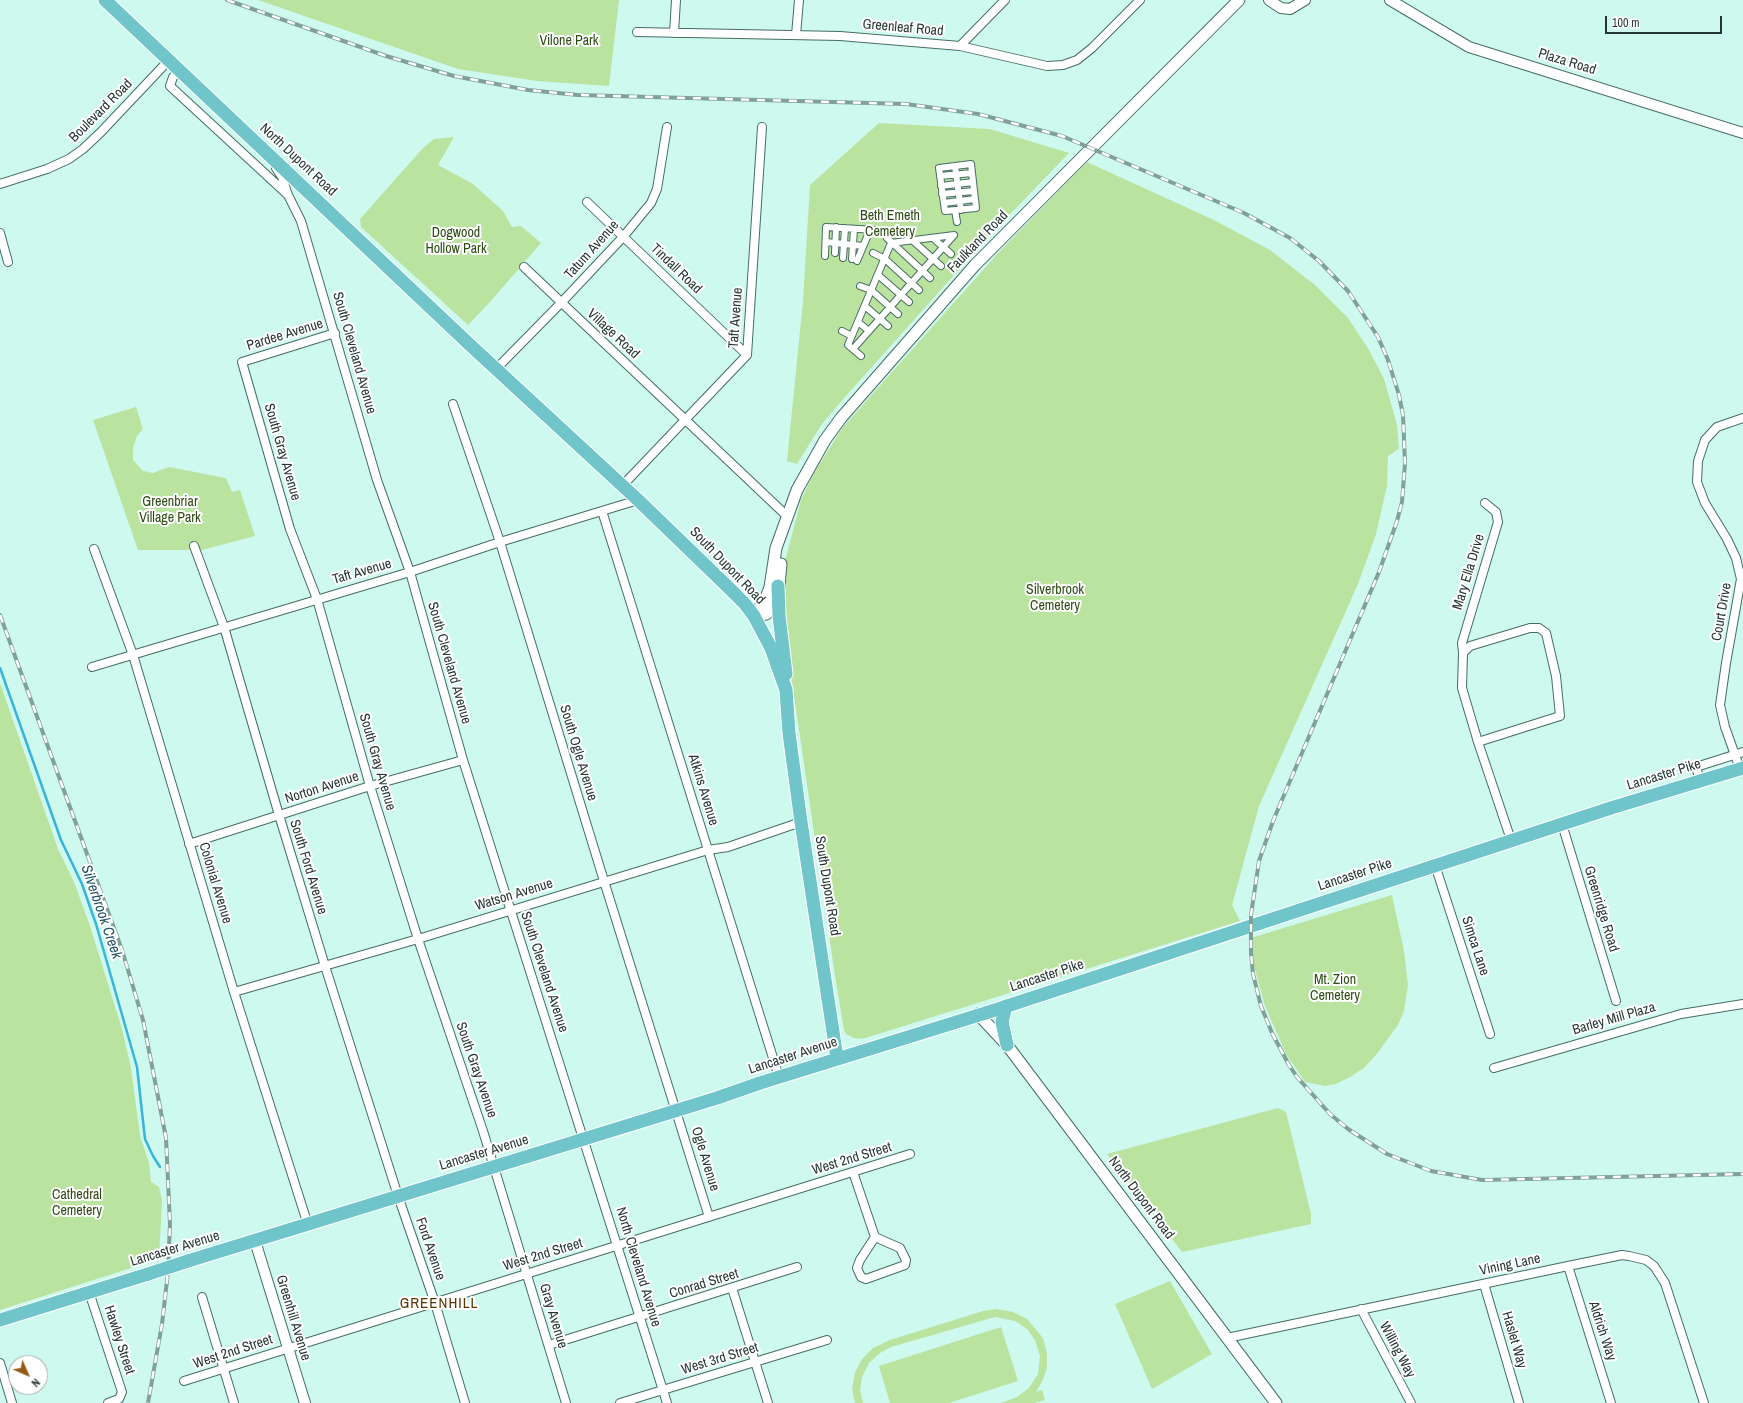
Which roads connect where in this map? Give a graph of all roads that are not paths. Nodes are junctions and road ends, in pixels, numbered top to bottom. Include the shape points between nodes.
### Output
1 (105, 0) edge
2 (676, 0) edge
3 (799, 0) edge
4 (1005, 0) edge
5 (1140, 0) edge
6 (1239, 0) edge
7 (1269, 0) edge
8 (1305, 0) edge
9 (1390, 0) edge
10 (637, 32) dead end
11 (674, 34) junction
12 (796, 35) junction
13 (960, 46) junction
14 (169, 60) junction
15 (180, 71) junction
16 (667, 127) dead end
17 (762, 127) dead end
18 (1743, 133) edge
19 (263, 150) junction
20 (955, 166) junction
21 (972, 173) junction
22 (956, 175) junction
23 (940, 176) junction
24 (973, 182) junction
25 (0, 184) edge
26 (957, 184) junction
27 (941, 186) junction
28 (974, 190) junction
29 (958, 192) junction
30 (942, 194) junction
31 (288, 195) junction
32 (975, 199) junction
33 (960, 201) junction
34 (586, 202) dead end
35 (944, 203) junction
36 (958, 210) junction
37 (957, 222) dead end
38 (836, 228) junction
39 (845, 228) junction
40 (854, 229) junction
41 (0, 233) edge
42 (623, 236) junction
43 (933, 238) junction
44 (912, 240) junction
45 (889, 241) junction
46 (826, 242) junction
47 (835, 243) junction
48 (844, 244) junction
49 (853, 245) junction
50 (864, 246) junction
51 (944, 247) junction
52 (835, 252) dead end
53 (873, 253) dead end
54 (951, 254) dead end
55 (825, 256) dead end
56 (843, 258) dead end
57 (885, 259) junction
58 (933, 259) junction
59 (8, 262) dead end
60 (940, 266) dead end
61 (524, 267) dead end
62 (922, 271) junction
63 (878, 275) junction
64 (930, 278) dead end
65 (912, 283) junction
66 (860, 286) dead end
67 (871, 290) junction
68 (919, 290) dead end
69 (901, 295) junction
70 (909, 302) dead end
71 (561, 303) junction
72 (865, 306) junction
73 (890, 307) junction
74 (898, 314) dead end
75 (880, 319) junction
76 (858, 322) junction
77 (888, 326) dead end
78 (842, 331) dead end
79 (869, 331) junction
80 (335, 333) junction
81 (852, 336) junction
82 (469, 344) joint
83 (853, 349) junction
84 (747, 355) junction
85 (861, 356) dead end
86 (242, 362) joint
87 (496, 369) junction
88 (453, 404) dead end
89 (1743, 418) edge
90 (685, 419) junction
91 (622, 485) junction
92 (638, 500) junction
93 (1485, 503) dead end
94 (602, 511) junction
95 (788, 517) junction
96 (782, 535) junction
97 (500, 542) junction
98 (194, 546) dead end
99 (94, 548) dead end
100 (1739, 557) edge
101 (410, 572) junction
102 (778, 586) junction
103 (316, 599) junction
104 (754, 616) junction
105 (224, 627) junction
106 (1463, 653) junction
107 (133, 655) junction
108 (92, 667) dead end
109 (786, 690) junction
110 (1478, 742) junction
111 (1739, 753) edge
112 (463, 760) junction
113 (1742, 769) edge
114 (1700, 781) junction
115 (370, 786) junction
116 (279, 816) junction
117 (801, 822) junction
118 (1562, 824) junction
119 (1511, 840) junction
120 (189, 844) junction
121 (708, 850) junction
122 (1435, 865) junction
123 (604, 882) junction
124 (510, 910) junction
125 (418, 939) junction
126 (325, 966) junction
127 (234, 992) junction
128 (1616, 1001) dead end
129 (1743, 1004) edge
130 (1006, 1006) junction
131 (978, 1014) junction
132 (1490, 1034) dead end
133 (1006, 1045) junction
134 (837, 1058) junction
135 (1494, 1068) dead end
136 (779, 1077) junction
137 (676, 1110) junction
138 (585, 1139) junction
139 (910, 1154) dead end
140 (494, 1167) junction
141 (853, 1172) junction
142 (398, 1196) junction
143 (709, 1217) junction
144 (308, 1225) junction
145 (875, 1237) junction
146 (255, 1241) junction
147 (618, 1246) junction
148 (1568, 1266) junction
149 (797, 1267) dead end
150 (527, 1274) junction
151 (1484, 1284) junction
152 (732, 1288) junction
153 (90, 1292) junction
154 (202, 1297) dead end
155 (435, 1303) junction
156 (1360, 1310) junction
157 (640, 1317) junction
158 (0, 1320) edge
159 (1227, 1338) junction
160 (827, 1340) dead end
161 (549, 1345) junction
162 (288, 1348) junction
163 (755, 1362) junction
164 (0, 1363) edge
165 (224, 1369) junction
166 (184, 1381) dead end
167 (663, 1390) junction
168 (12, 1403) edge
169 (108, 1403) edge
170 (234, 1403) edge
171 (305, 1403) edge
172 (465, 1403) edge
173 (566, 1403) edge
174 (620, 1403) edge
175 (667, 1403) edge
176 (768, 1403) edge
177 (1276, 1403) edge
178 (1411, 1403) edge
179 (1520, 1403) edge
180 (1611, 1403) edge
181 (1704, 1403) edge

1 - 14 main road, North Dupont Road
2 - 11 street
3 - 12 street
4 - 13 street
5 - 13 street, Greenleaf Road via 1092,48 1077,60 1062,65 1047,66
6 - 95 main road, Faulkland Road via 975,265 857,399 825,440 810,465 797,490
7 - 8 street via 1281,8 1290,9
9 - 18 street, Plaza Road via 1469,47
10 - 11 street, Greenleaf Road
11 - 12 street, Greenleaf Road
12 - 13 street, Greenleaf Road
14 - 15 main road, North Dupont Road
14 - 25 street, Boulevard Road via 83,149 47,169
15 - 19 main road, North Dupont Road
15 - 31 street, South Cleveland Avenue via 170,86
16 - 42 street, Tatum Avenue via 655,196
17 - 84 street, Taft Avenue
19 - 31 street, South Cleveland Avenue via 282,176
19 - 82 main road, North Dupont Road
20 - 21 street via 970,164
20 - 22 street
20 - 23 street via 939,168
21 - 22 street
21 - 24 street
22 - 23 street
22 - 26 street
23 - 27 street
24 - 26 street
24 - 28 street
26 - 27 street
26 - 29 street
27 - 30 street
28 - 29 street
28 - 32 street
29 - 30 street
29 - 33 street
30 - 35 street
31 - 80 street, South Cleveland Avenue via 301,221
32 - 33 street
32 - 36 street via 976,208
33 - 35 street
33 - 36 street
34 - 42 street, Tindall Road
35 - 36 street via 945,212
36 - 37 street
38 - 39 street
38 - 46 street via 826,227
38 - 47 street
39 - 40 street
39 - 48 street
40 - 49 street
40 - 50 street via 872,230
41 - 59 street
42 - 71 street, Tatum Avenue
42 - 84 street, Tindall Road
43 - 44 street
43 - 51 street
43 - 51 street via 954,235
44 - 45 street
44 - 58 street
45 - 57 street
45 - 62 street
46 - 47 street
46 - 55 street
47 - 48 street
47 - 52 street
48 - 49 street
48 - 56 street
49 - 50 street
49 - 50 street via 854,260
51 - 54 street
51 - 58 street
53 - 57 street
57 - 63 street
57 - 65 street
58 - 60 street
58 - 62 street
61 - 71 street, Village Road
62 - 64 street
62 - 65 street
63 - 67 street
63 - 69 street
65 - 68 street
65 - 69 street
66 - 67 street
67 - 72 street
67 - 73 street
69 - 70 street
69 - 73 street
71 - 87 street, Tatum Avenue
71 - 90 street, Village Road
72 - 75 street
72 - 76 street
73 - 74 street
73 - 75 street
75 - 77 street
75 - 79 street
76 - 79 street
76 - 81 street
78 - 81 street
79 - 83 street
80 - 86 street, Pardee Avenue
80 - 101 street, South Cleveland Avenue via 376,480
81 - 83 street via 848,345
82 - 87 main road, South Dupont Road
83 - 85 street
84 - 90 street, Taft Avenue
86 - 103 street, South Gray Avenue via 290,529
87 - 91 main road, South Dupont Road
88 - 97 street, South Ogle Avenue
89 - 100 street, Court Drive via 1717,427 1705,440 1698,461 1697,474 1697,482 1705,503
90 - 91 street, Taft Avenue
90 - 95 street, Village Road
91 - 92 main road, South Dupont Road
92 - 94 street, Taft Avenue
92 - 104 main road, South Dupont Road via 745,604
93 - 106 street, Mary Ella Drive via 1496,512 1498,522 1462,642
94 - 97 street, Taft Avenue
94 - 121 street, Atkins Avenue
95 - 96 main road, Faulkland Road
96 - 102 main road, Faulkland Road
96 - 104 main road, Faulkland Road via 776,548 770,587
97 - 101 street, Taft Avenue
97 - 123 street, South Ogle Avenue
98 - 105 street, South Ford Avenue
99 - 107 street, Colonial Avenue
100 - 111 street, Court Drive via 1741,579 1720,705 1725,727
101 - 103 street, Taft Avenue
101 - 112 street, South Cleveland Avenue
102 - 104 main road, Faulkland Road via 778,596 769,613
102 - 109 main road
103 - 105 street, Taft Avenue
103 - 115 street, South Gray Avenue
104 - 109 main road, South Dupont Road via 771,648
105 - 107 street, Taft Avenue
105 - 116 street, South Ford Avenue
106 - 110 street, Mary Ella Drive via 1462,688
106 - 110 street via 1470,646 1530,628 1539,628 1546,633 1556,676 1560,716
107 - 108 street, Taft Avenue
107 - 120 street, Colonial Avenue
109 - 117 main road, South Dupont Road
110 - 119 street, Mary Ella Drive
111 - 113 street, Court Drive
111 - 114 street via 1696,767
112 - 115 street, Norton Avenue
112 - 124 street, South Cleveland Avenue
113 - 114 main road, Lancaster Pike
114 - 118 main road, Lancaster Pike
115 - 116 street, Norton Avenue
115 - 125 street, South Gray Avenue
116 - 120 street, Norton Avenue
116 - 126 street, South Ford Avenue
117 - 121 street, Watson Avenue via 728,847
117 - 134 main road, South Dupont Road
118 - 119 main road, Lancaster Pike
118 - 128 street, Greenridge Road
119 - 122 main road, Lancaster Pike
120 - 127 street, Colonial Avenue
121 - 123 street, Watson Avenue
121 - 136 street, Atkins Avenue
122 - 130 main road, Lancaster Pike
122 - 132 street, Simca Lane
123 - 124 street, Watson Avenue
123 - 137 street, South Ogle Avenue
124 - 125 street, Watson Avenue
124 - 138 street, South Cleveland Avenue
125 - 126 street, Watson Avenue
125 - 140 street, South Gray Avenue
126 - 127 street, Watson Avenue
126 - 142 street, South Ford Avenue
127 - 144 street, Colonial Avenue
129 - 135 street, Barley Mill Plaza via 1681,1014
130 - 131 main road, Lancaster Pike
130 - 133 main road via 1002,1022
131 - 133 main road, North Dupont Road
131 - 134 main road, Lancaster Avenue
133 - 159 main road, North Dupont Road
134 - 136 main road, Lancaster Avenue
136 - 137 main road, Lancaster Avenue
137 - 138 main road, Lancaster Avenue
137 - 143 street, Ogle Avenue
138 - 140 main road, Lancaster Avenue
138 - 147 street, North Cleveland Avenue
139 - 141 street, West 2nd Street
140 - 142 main road, Lancaster Avenue
140 - 150 street, Gray Avenue
141 - 143 street, West 2nd Street
141 - 145 street
142 - 144 main road, Lancaster Avenue
142 - 155 street, Ford Avenue
143 - 147 street, West 2nd Street
144 - 146 main road, Lancaster Avenue
145 - 145 street via 900,1248 906,1260 904,1265 866,1279 861,1277 857,1268
146 - 153 main road, Lancaster Avenue, bridge
146 - 162 street, Greenhill Avenue
147 - 150 street, West 2nd Street
147 - 157 street, North Cleveland Avenue
148 - 151 street, Vining Lane
148 - 180 street, Aldrich Way
148 - 181 street, Vining Lane via 1622,1255 1646,1260 1654,1266 1665,1283
149 - 152 street, Conrad Street
150 - 155 street, West 2nd Street
150 - 161 street, Gray Avenue
151 - 156 street, Vining Lane
151 - 179 street, Haslet Way
152 - 157 street, Conrad Street
152 - 163 street
153 - 158 main road, Lancaster Avenue
153 - 169 street, Hawley Street via 122,1392 122,1397
154 - 165 street
155 - 162 street, West 2nd Street
155 - 172 street, Ford Avenue
156 - 159 street, Vining Lane
156 - 178 street, Willing Way
157 - 161 street, Conrad Street
157 - 167 street, North Cleveland Avenue
159 - 177 main road, North Dupont Road
160 - 163 street, West 3rd Street
161 - 173 street, Gray Avenue
162 - 165 street, West 2nd Street
162 - 171 street, Greenhill Avenue
163 - 167 street, West 3rd Street
163 - 176 street
164 - 168 street
165 - 166 street, West 2nd Street
165 - 170 street
167 - 174 street, West 3rd Street
167 - 175 street, North Cleveland Avenue

